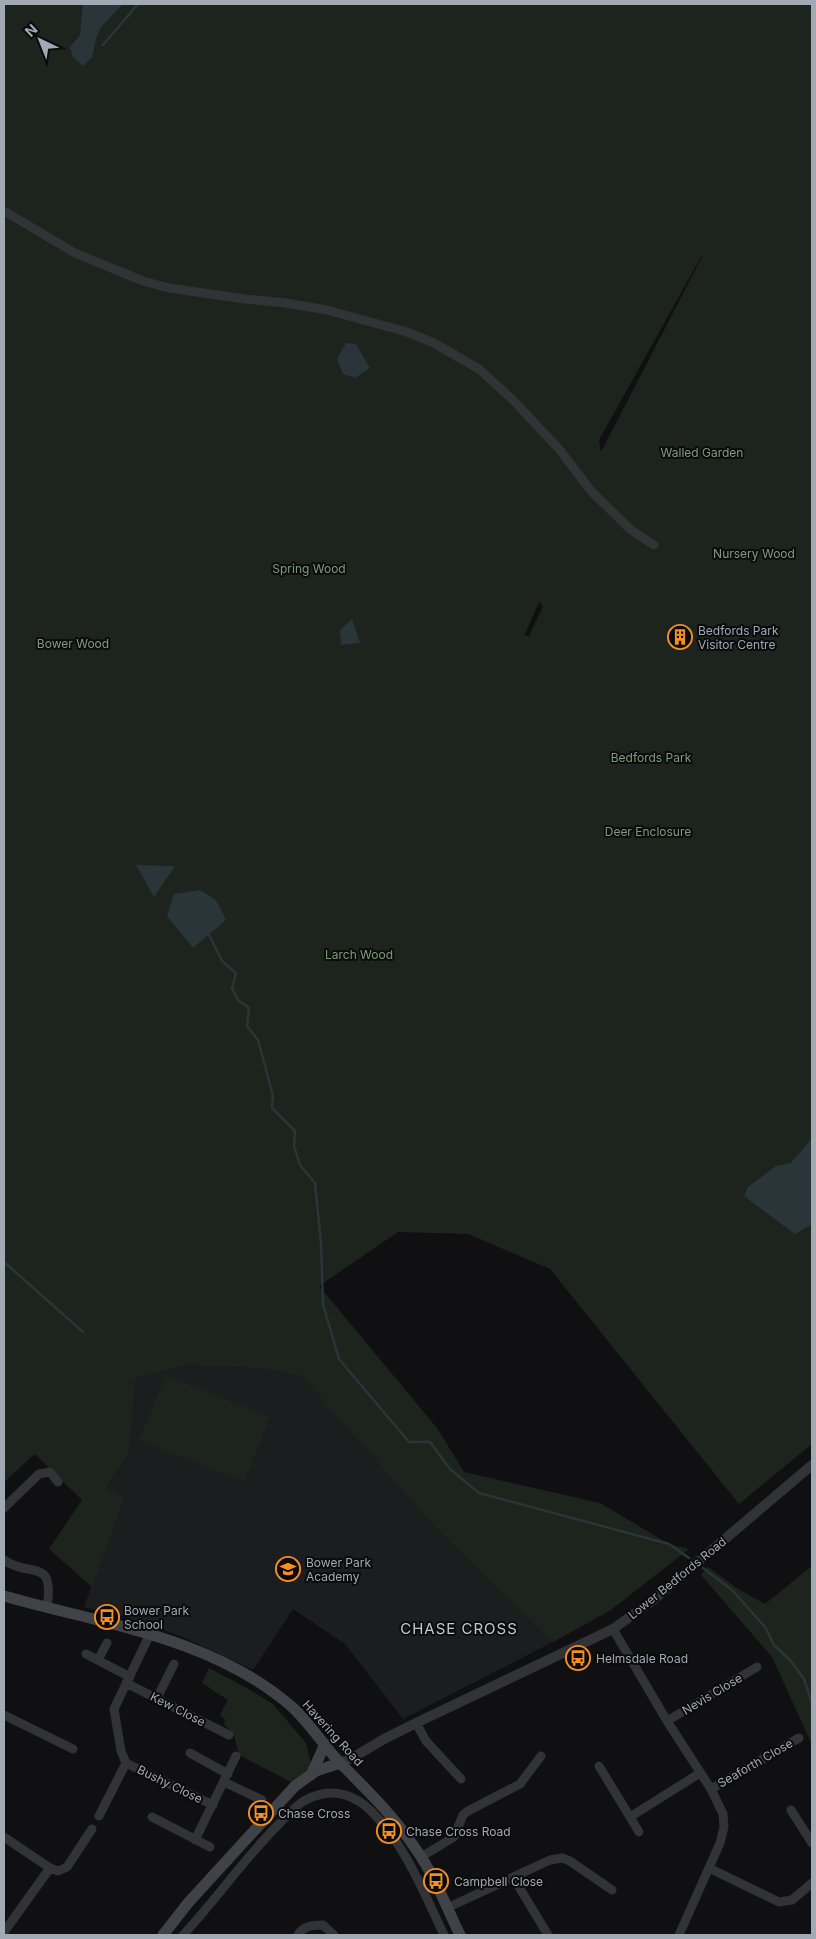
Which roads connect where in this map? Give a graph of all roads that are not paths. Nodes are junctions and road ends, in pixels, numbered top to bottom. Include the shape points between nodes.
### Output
1 (4, 211) edge
2 (654, 545) dead end
3 (812, 1465) edge
4 (58, 1482) dead end
5 (4, 1508) edge
6 (4, 1560) edge
7 (4, 1596) edge
8 (47, 1608) junction
9 (613, 1629) junction
10 (150, 1634) junction
11 (107, 1643) dead end
12 (86, 1654) dead end
13 (98, 1660) junction
14 (174, 1664) dead end
15 (757, 1667) dead end
16 (128, 1680) junction
17 (157, 1698) junction
18 (4, 1716) edge
19 (668, 1721) junction
20 (416, 1723) junction
21 (229, 1735) dead end
22 (799, 1738) dead end
23 (325, 1744) junction
24 (73, 1749) dead end
25 (190, 1754) dead end
26 (236, 1756) dead end
27 (541, 1756) dead end
28 (340, 1762) junction
29 (126, 1763) junction
30 (599, 1766) dead end
31 (700, 1773) junction
32 (311, 1774) junction
33 (226, 1778) junction
34 (461, 1778) dead end
35 (711, 1789) junction
36 (262, 1800) dead end
37 (213, 1805) junction
38 (791, 1810) dead end
39 (99, 1816) dead end
40 (152, 1817) dead end
41 (630, 1817) junction
42 (92, 1829) dead end
43 (639, 1832) dead end
44 (4, 1837) edge
45 (195, 1840) junction
46 (812, 1843) edge
47 (210, 1847) dead end
48 (421, 1857) junction
49 (50, 1868) junction
50 (709, 1868) junction
51 (513, 1877) junction
52 (812, 1883) edge
53 (612, 1890) dead end
54 (447, 1908) junction
55 (167, 1931) edge
56 (4, 1932) edge
57 (182, 1935) edge
58 (298, 1935) edge
59 (334, 1935) edge
60 (444, 1935) edge
61 (460, 1935) edge
62 (548, 1935) edge
63 (679, 1935) edge

1 - 2 street via 75,253 143,282 327,310 407,332 434,343 479,370 513,400 559,449 591,491 631,530
3 - 9 street, Lower Bedfords Road via 652,1601
4 - 5 street via 50,1472 39,1474
6 - 8 street via 38,1570 45,1576 49,1586
7 - 8 main road, Havering Road
8 - 10 main road, Havering Road
9 - 19 street
9 - 20 street, Lower Bedfords Road
10 - 16 street
10 - 23 main road, Havering Road via 204,1654 265,1686 291,1706
11 - 13 street
12 - 13 street, Kew Close
13 - 16 street, Kew Close
14 - 17 street
15 - 19 street, Nevis Close
16 - 17 street, Kew Close
16 - 29 street via 114,1709
17 - 21 street, Kew Close
18 - 24 street
19 - 31 street
20 - 28 street, Lower Bedfords Road
20 - 34 street via 426,1741
22 - 35 street, Seaforth Close
23 - 28 main road, Havering Road
23 - 32 main road
25 - 33 street
26 - 33 street, Bushy Close
27 - 48 street via 537,1766 513,1792 468,1811 463,1815 454,1837
28 - 32 main road
28 - 48 main road, Havering Road via 402,1829
29 - 37 street, Bushy Close
29 - 39 street
30 - 41 street
31 - 35 street
31 - 41 street
32 - 55 main road via 295,1786 188,1903
33 - 36 street
33 - 37 street, Bushy Close
35 - 50 street via 724,1814 724,1827
37 - 45 street, Bushy Close
38 - 46 street
40 - 45 street
41 - 43 street
42 - 49 street via 67,1867 58,1871
44 - 49 street
45 - 47 street
48 - 54 main road, Havering Road
49 - 56 street
50 - 52 street via 779,1902 792,1900
50 - 63 street
51 - 53 street via 562,1858
51 - 54 street
51 - 62 street
54 - 61 main road, Havering Road
55 - 57 street
57 - 60 street via 203,1914 256,1847 295,1807 310,1797 332,1793 362,1803 382,1825 415,1875
58 - 59 street via 311,1925 323,1925

